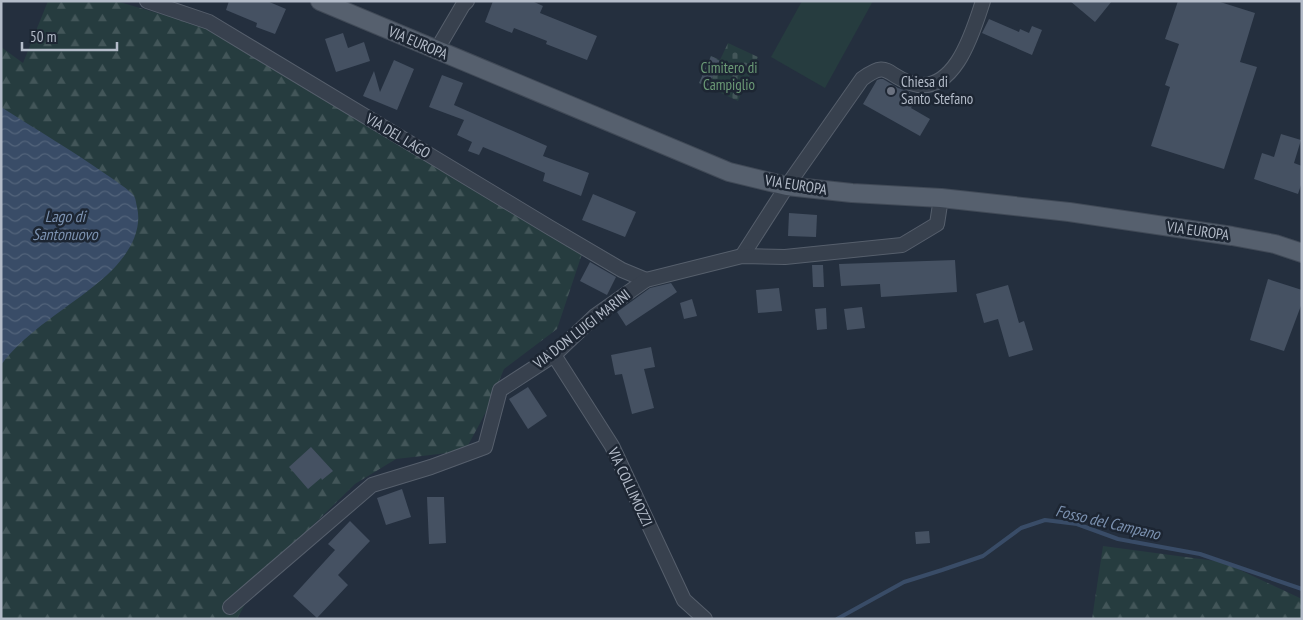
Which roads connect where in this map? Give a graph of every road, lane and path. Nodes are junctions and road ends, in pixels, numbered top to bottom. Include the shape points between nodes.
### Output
1 (147, 1) edge
2 (320, 1) edge
3 (467, 1) edge
4 (983, 1) edge
5 (436, 50) junction
6 (787, 186) junction
7 (941, 198) junction
8 (1302, 253) edge
9 (742, 256) junction
10 (646, 280) junction
11 (554, 355) junction
12 (230, 607) dead end
13 (705, 619) edge

1 - 10 street, VIA DEL LAGO via 209,22 622,270
2 - 5 main road, VIA EUROPA
3 - 5 street
4 - 6 street via 972,35 945,78 923,85 876,69 862,79
5 - 6 main road, VIA EUROPA via 729,172
6 - 7 main road, VIA EUROPA
6 - 9 street
7 - 8 main road, VIA EUROPA via 1222,234 1275,244
7 - 9 street, VIA DON LUIGI MARINI via 937,224 902,245 785,257
9 - 10 street, VIA DON LUIGI MARINI
10 - 11 street, VIA DON LUIGI MARINI via 595,316
11 - 12 street, VIA DON LUIGI MARINI via 500,390 485,447 372,485
11 - 13 street, VIA COLLIMOZZI via 612,446 684,600

